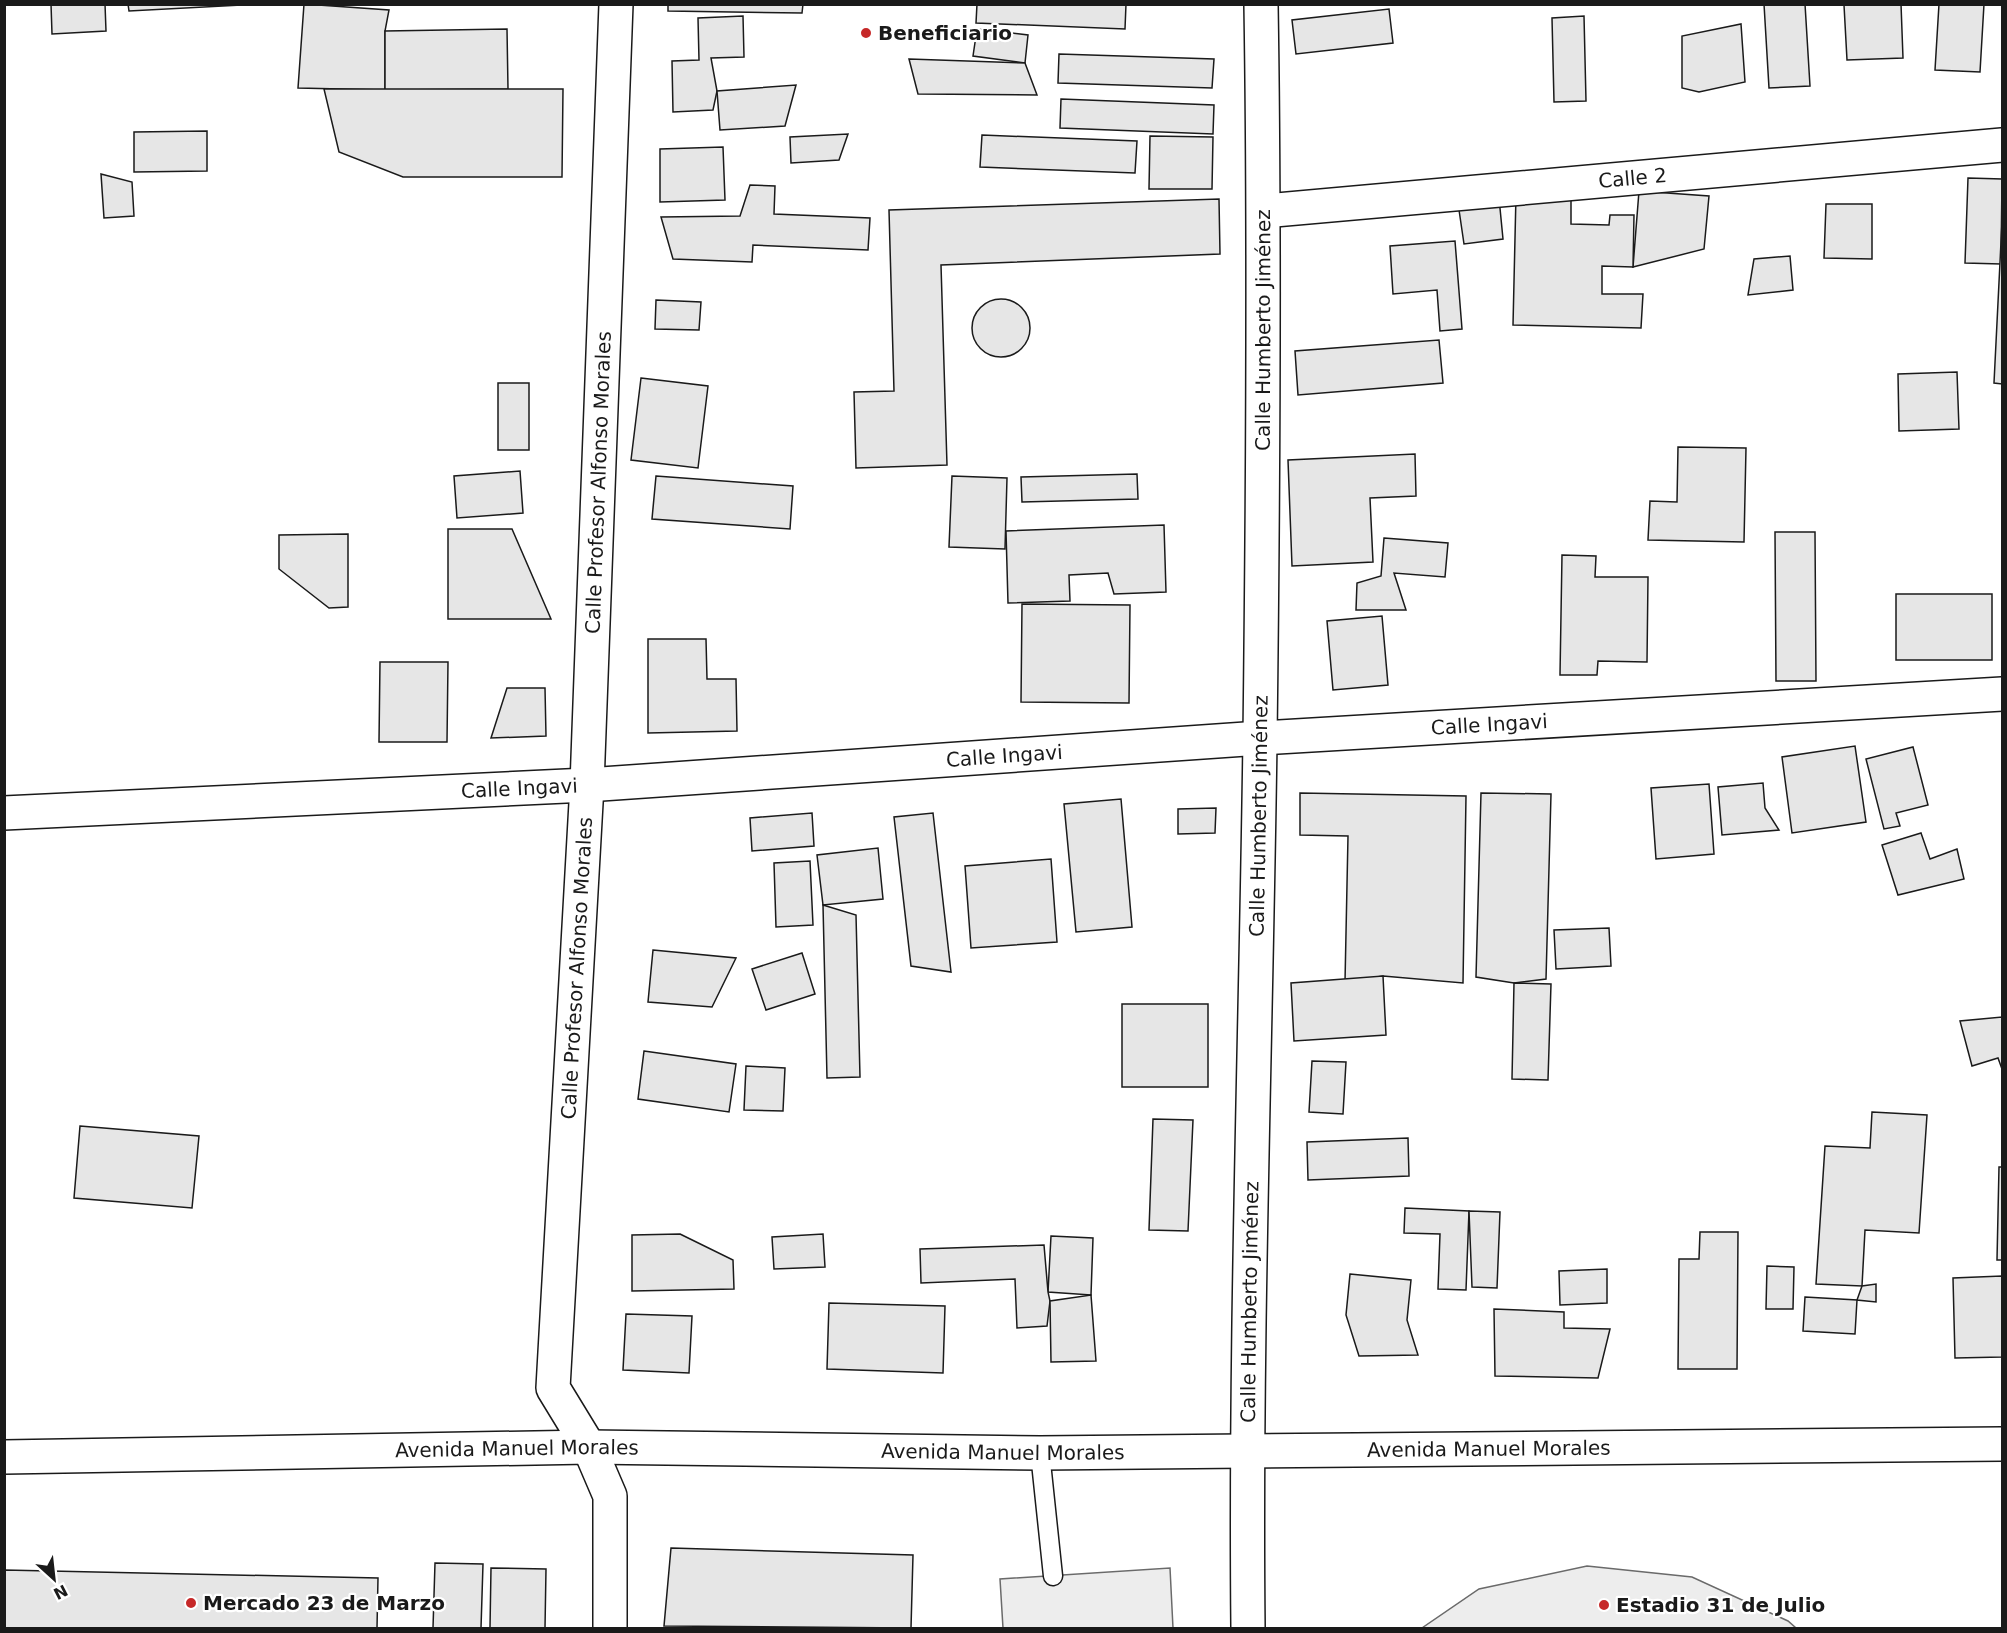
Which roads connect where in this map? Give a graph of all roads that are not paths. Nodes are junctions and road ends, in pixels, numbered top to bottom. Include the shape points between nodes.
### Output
1 (616, 4) edge
2 (1261, 4) edge
3 (2002, 145) edge
4 (1264, 211) junction
5 (2002, 694) edge
6 (1260, 738) junction
7 (587, 785) junction
8 (4, 813) edge
9 (2002, 1444) edge
10 (590, 1447) junction
11 (1246, 1451) junction
12 (1040, 1453) junction
13 (4, 1457) edge
14 (1053, 1576) dead end
15 (610, 1629) edge
16 (1248, 1629) edge

1 - 7 street, Calle Profesor Alfonso Morales
2 - 4 street, Calle Humberto Jiménez
3 - 4 street, Calle 2
4 - 6 street, Calle Humberto Jiménez
5 - 6 street, Calle Ingavi
6 - 7 street, Calle Ingavi
6 - 11 street, Calle Humberto Jiménez
7 - 8 street, Calle Ingavi
7 - 10 street, Calle Profesor Alfonso Morales via 553,1388
9 - 11 street, Avenida Manuel Morales
10 - 12 street, Avenida Manuel Morales
10 - 13 street, Avenida Manuel Morales
10 - 15 street, Calle Profesor Alfonso Morales via 610,1496
11 - 12 street, Avenida Manuel Morales
11 - 16 street, Calle Humberto Jiménez
12 - 14 lane

